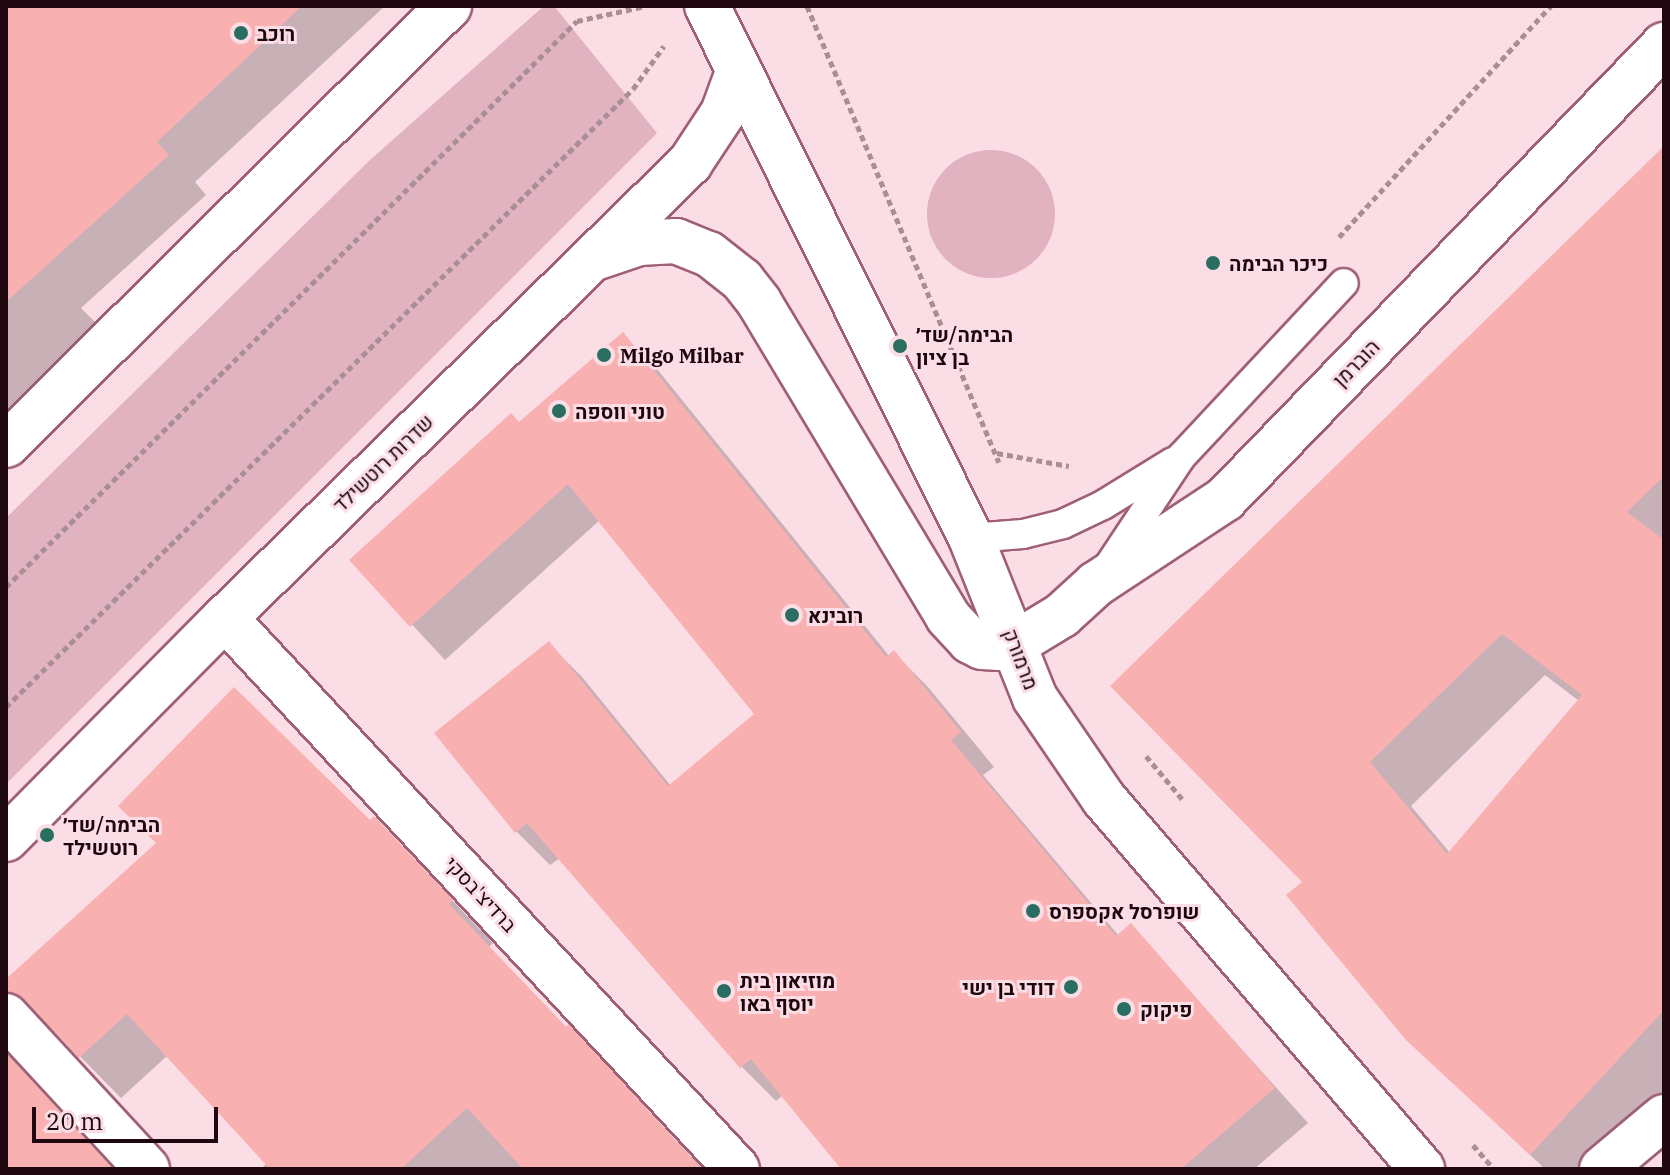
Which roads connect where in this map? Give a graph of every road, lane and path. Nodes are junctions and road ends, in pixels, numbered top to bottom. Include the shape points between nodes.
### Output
1 (449, 6) edge
2 (645, 6) edge
3 (707, 6) edge
4 (807, 6) edge
5 (1664, 45) edge
6 (738, 72) junction
7 (633, 89) dead end
8 (593, 260) junction
9 (1344, 283) dead end
10 (6, 445) edge
11 (1181, 457) junction
12 (1023, 534) junction
13 (971, 538) junction
14 (1096, 584) junction
15 (6, 587) edge
16 (225, 618) junction
17 (1016, 643) junction
18 (6, 707) edge
19 (1138, 747) dead end
20 (1189, 807) dead end
21 (6, 839) edge
22 (6, 1016) edge
23 (1664, 1117) edge
24 (1463, 1133) dead end
25 (147, 1169) edge
26 (737, 1169) edge
27 (1422, 1169) edge
28 (1494, 1169) edge
29 (1602, 1169) edge

1 - 10 street
2 - 15 path via 577,21
3 - 6 street
4 - 12 path via 996,453
5 - 14 street, הוברמן via 1225,499
6 - 8 street, שדרות רוטשילד via 706,143
6 - 13 street, מרמורק
7 - 18 path
8 - 16 street, שדרות רוטשילד
8 - 17 street via 639,243 676,241 709,254 742,280 948,617 982,647
9 - 11 lane
11 - 12 lane via 1103,505 1063,524
11 - 14 lane
12 - 13 lane
13 - 17 street, מרמורק
14 - 17 street, הוברמן via 1062,615
16 - 21 street, שדרות רוטשילד
16 - 26 street, ברדיצ'בסקי
17 - 27 street, מרמורק via 1035,698 1104,799
19 - 20 path
22 - 25 street
23 - 29 street
24 - 28 path

